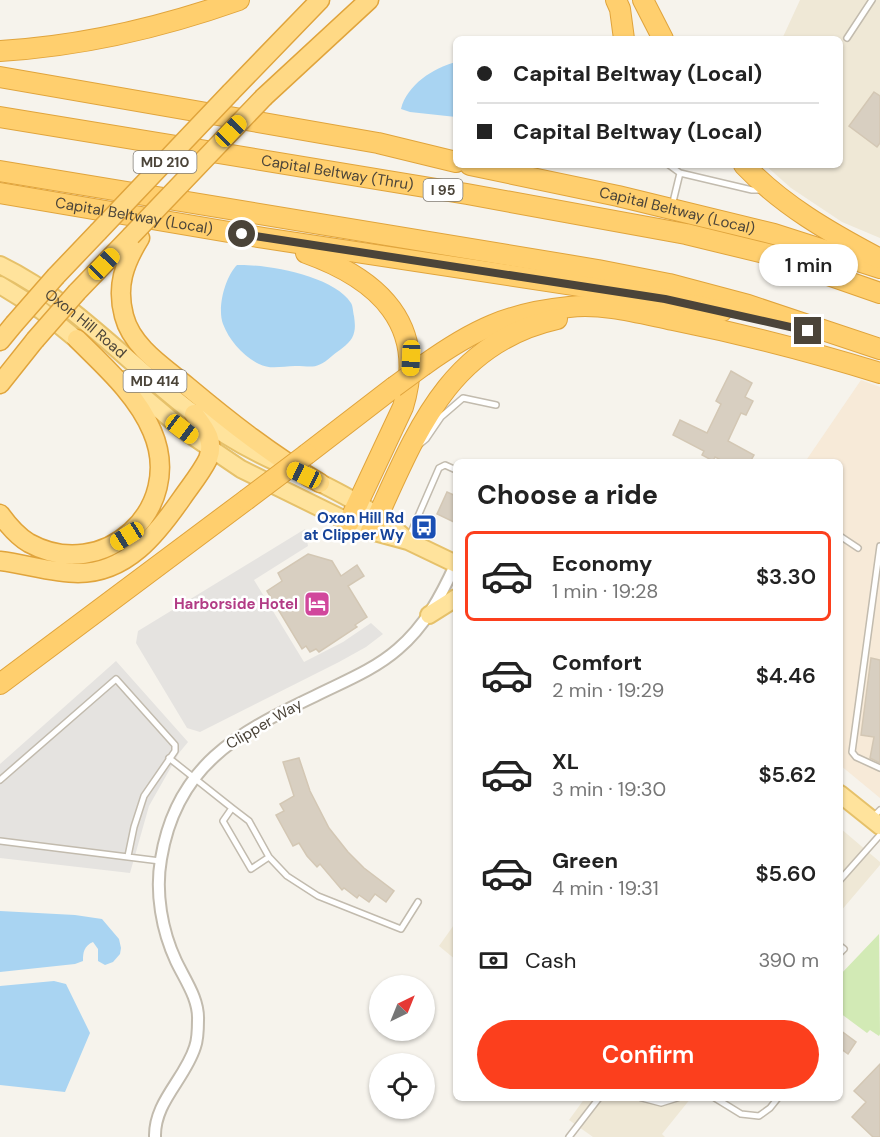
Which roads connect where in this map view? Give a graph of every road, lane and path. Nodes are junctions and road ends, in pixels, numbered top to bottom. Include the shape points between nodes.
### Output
1 (239, 0) edge
2 (320, 0) edge
3 (369, 0) edge
4 (616, 0) edge
5 (643, 0) edge
6 (872, 0) edge
7 (624, 36) edge
8 (661, 36) edge
9 (847, 38) dead end
10 (0, 51) edge
11 (0, 77) edge
12 (0, 117) edge
13 (378, 142) junction
14 (453, 149) edge
15 (453, 161) edge
16 (484, 168) edge
17 (673, 168) edge
18 (747, 168) edge
19 (0, 171) edge
20 (680, 173) junction
21 (770, 190) junction
22 (0, 193) edge
23 (671, 208) junction
24 (135, 237) junction
25 (264, 238) junction
26 (880, 259) edge
27 (0, 265) edge
28 (880, 268) edge
29 (0, 285) edge
30 (880, 293) edge
31 (658, 317) junction
32 (836, 334) junction
33 (77, 339) junction
34 (0, 341) edge
35 (880, 349) edge
36 (13, 368) junction
37 (880, 374) edge
38 (0, 384) edge
39 (0, 402) edge
40 (496, 405) dead end
41 (194, 414) junction
42 (410, 446) junction
43 (212, 451) junction
44 (453, 469) edge
45 (320, 483) junction
46 (358, 502) junction
47 (0, 514) edge
48 (349, 522) junction
49 (375, 523) junction
50 (843, 538) edge
51 (408, 541) junction
52 (880, 546) edge
53 (858, 548) dead end
54 (0, 561) edge
55 (453, 562) edge
56 (453, 569) edge
57 (453, 600) edge
58 (429, 615) junction
59 (0, 684) edge
60 (169, 758) junction
61 (880, 768) edge
62 (194, 778) junction
63 (0, 780) edge
64 (843, 796) edge
65 (232, 808) junction
66 (877, 818) edge
67 (880, 835) edge
68 (0, 841) edge
69 (128, 856) junction
70 (269, 857) junction
71 (160, 861) junction
72 (843, 877) edge
73 (418, 902) dead end
74 (597, 1101) edge
75 (722, 1101) edge
76 (776, 1101) edge
77 (155, 1137) edge
78 (569, 1137) edge

1 - 10 highway via 155,28 44,49
2 - 34 highway, MD 210, bridge via 56,276
3 - 24 highway, MD 210, bridge via 264,97
4 - 7 highway
5 - 8 highway
6 - 9 lane
11 - 13 highway, I 95
12 - 30 highway, Capital Beltway (Thru) / I 95 via 654,227 768,254
13 - 14 highway
13 - 15 highway, I 95
16 - 23 highway, Capital Beltway (Local) / I 95
17 - 20 lane
18 - 21 highway
19 - 32 highway via 608,272 709,295
20 - 21 lane via 752,190
20 - 23 lane
21 - 26 highway via 801,215
22 - 25 highway, Capital Beltway (Local)
23 - 28 highway, Capital Beltway (Local) / I 95 via 774,234
24 - 36 highway, MD 210, bridge via 77,292
24 - 45 highway via 120,296 131,333 147,352 235,426
25 - 32 highway, Capital Beltway (Local) via 665,299
25 - 46 highway via 333,263 373,288 399,320 406,338 411,358 409,389
27 - 41 main road, Oxon Hill Road / MD 414 via 69,308
29 - 33 main road, Oxon Hill Road / MD 414 via 31,302
31 - 37 highway via 797,348
31 - 42 highway via 571,316 513,334 489,348 453,380 424,419
31 - 59 highway, bridge via 572,306 506,319 458,341
32 - 35 highway
33 - 43 main road, Oxon Hill Road / MD 414
33 - 47 highway via 129,395 152,430 160,471 152,506 141,523 109,547 70,555 28,543
36 - 38 highway, MD 210
36 - 39 highway
40 - 42 lane via 463,398 441,417 421,444
41 - 43 highway via 206,430
41 - 45 main road, Oxon Hill Road / MD 414 via 252,450
42 - 49 highway
43 - 48 main road, Oxon Hill Road / MD 414
43 - 54 highway via 165,522 149,541 121,562 80,573
44 - 51 lane via 445,465 439,468
45 - 46 main road, Oxon Hill Road / MD 414
46 - 48 highway
46 - 49 main road, Oxon Hill Road / MD 414
48 - 49 main road, Oxon Hill Road / MD 414
49 - 51 main road, Oxon Hill Road / MD 414
50 - 53 lane
51 - 55 main road, Oxon Hill Road / MD 414
52 - 61 lane via 852,752 856,758
56 - 58 street, Clipper Way
57 - 58 main road
58 - 62 street, Clipper Way via 412,636 384,659 242,733 216,753
60 - 62 lane
60 - 63 lane via 175,745 116,679
60 - 69 lane via 144,796
62 - 65 lane
62 - 71 street, Clipper Way via 178,804
64 - 66 main road
65 - 70 lane via 249,821
65 - 70 lane via 224,821 251,869
67 - 72 lane
68 - 69 lane
69 - 71 lane
70 - 73 lane via 287,876 318,896 401,928
71 - 77 street, Clipper Way via 162,919 169,944 196,1001 198,1016 196,1047 161,1107
74 - 78 lane
75 - 76 lane via 741,1114 759,1116

